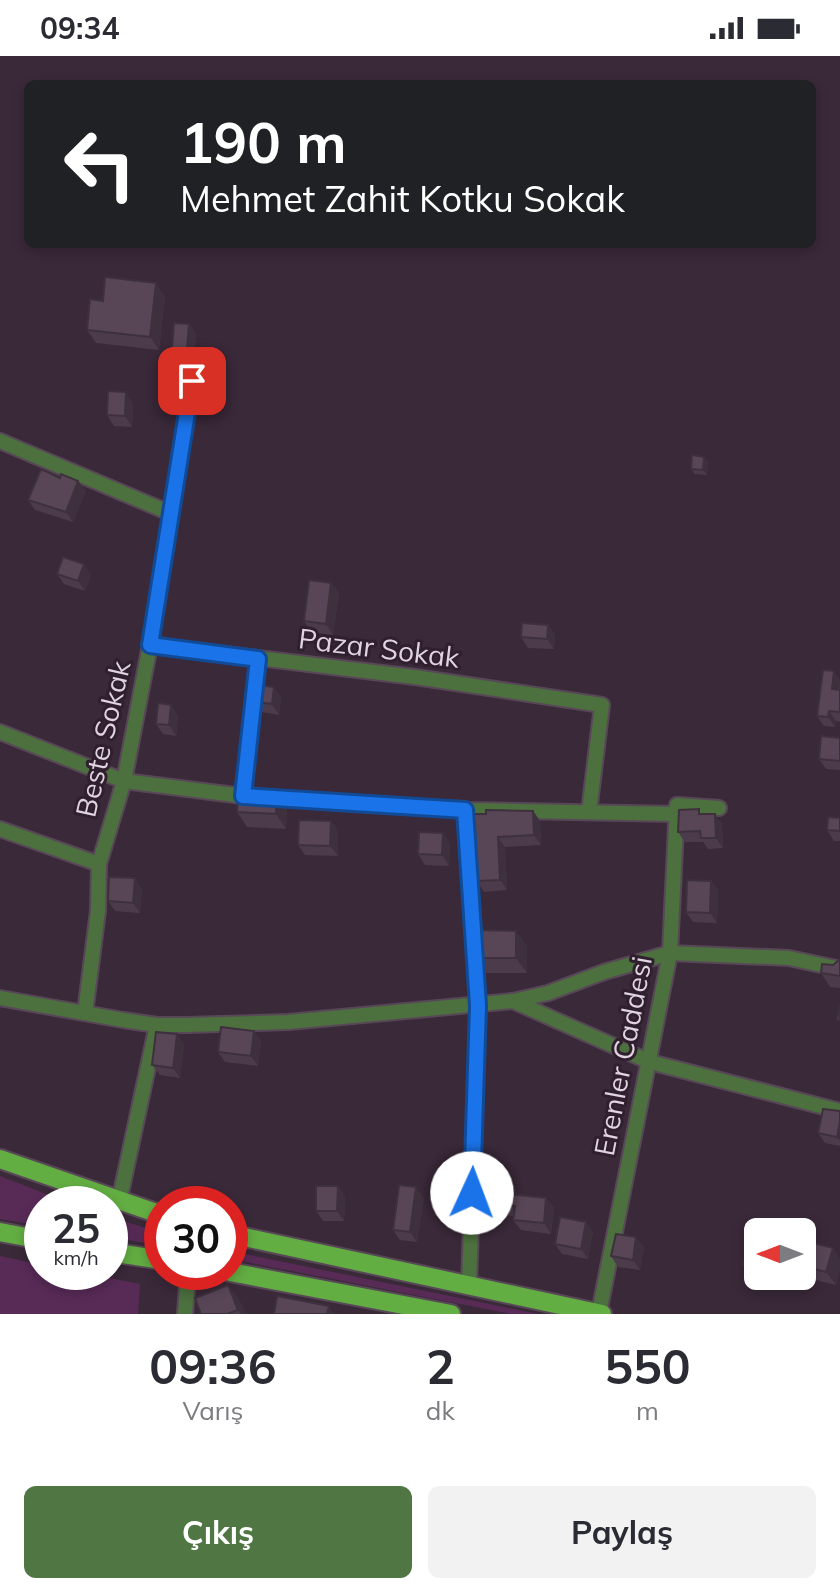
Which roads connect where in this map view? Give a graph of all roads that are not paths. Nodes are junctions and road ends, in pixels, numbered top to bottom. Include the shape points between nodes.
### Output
1 (192, 381) dead end
2 (0, 441) edge
3 (170, 513) junction
4 (150, 645) junction
5 (258, 659) junction
6 (0, 732) edge
7 (124, 781) junction
8 (243, 796) junction
9 (719, 808) dead end
10 (465, 810) junction
11 (676, 810) junction
12 (589, 812) junction
13 (0, 829) edge
14 (99, 864) junction
15 (670, 953) junction
16 (840, 969) edge
17 (0, 998) edge
18 (513, 1001) junction
19 (478, 1006) junction
20 (85, 1013) junction
21 (157, 1025) junction
22 (650, 1062) junction
23 (840, 1111) edge
24 (0, 1159) edge
25 (75, 1186) edge
26 (122, 1186) edge
27 (0, 1232) edge
28 (24, 1237) edge
29 (248, 1238) edge
30 (248, 1275) edge
31 (469, 1286) junction
32 (187, 1290) edge
33 (444, 1313) edge
34 (185, 1314) edge
35 (600, 1314) edge

1 - 3 street, Beste Sokak
2 - 3 street
3 - 4 street, Beste Sokak
4 - 5 street, Pazar Sokak
4 - 7 street, Beste Sokak
5 - 8 street
5 - 12 street, Pazar Sokak via 602,705
6 - 7 street
7 - 8 street
7 - 14 street, Beste Sokak
8 - 10 street
9 - 11 street
10 - 12 street
10 - 19 street
11 - 12 street
11 - 15 street, Erenler Caddesi
13 - 14 street
14 - 20 street, Beste Sokak
15 - 16 street via 789,958
15 - 18 street
15 - 22 street, Erenler Caddesi
17 - 20 street
18 - 19 street
18 - 22 street
19 - 21 street via 288,1022
19 - 31 street
20 - 21 street
21 - 26 street
22 - 23 street
22 - 35 street, Erenler Caddesi
24 - 25 main road
27 - 28 main road
29 - 31 main road
30 - 33 main road
31 - 35 main road
32 - 34 street

